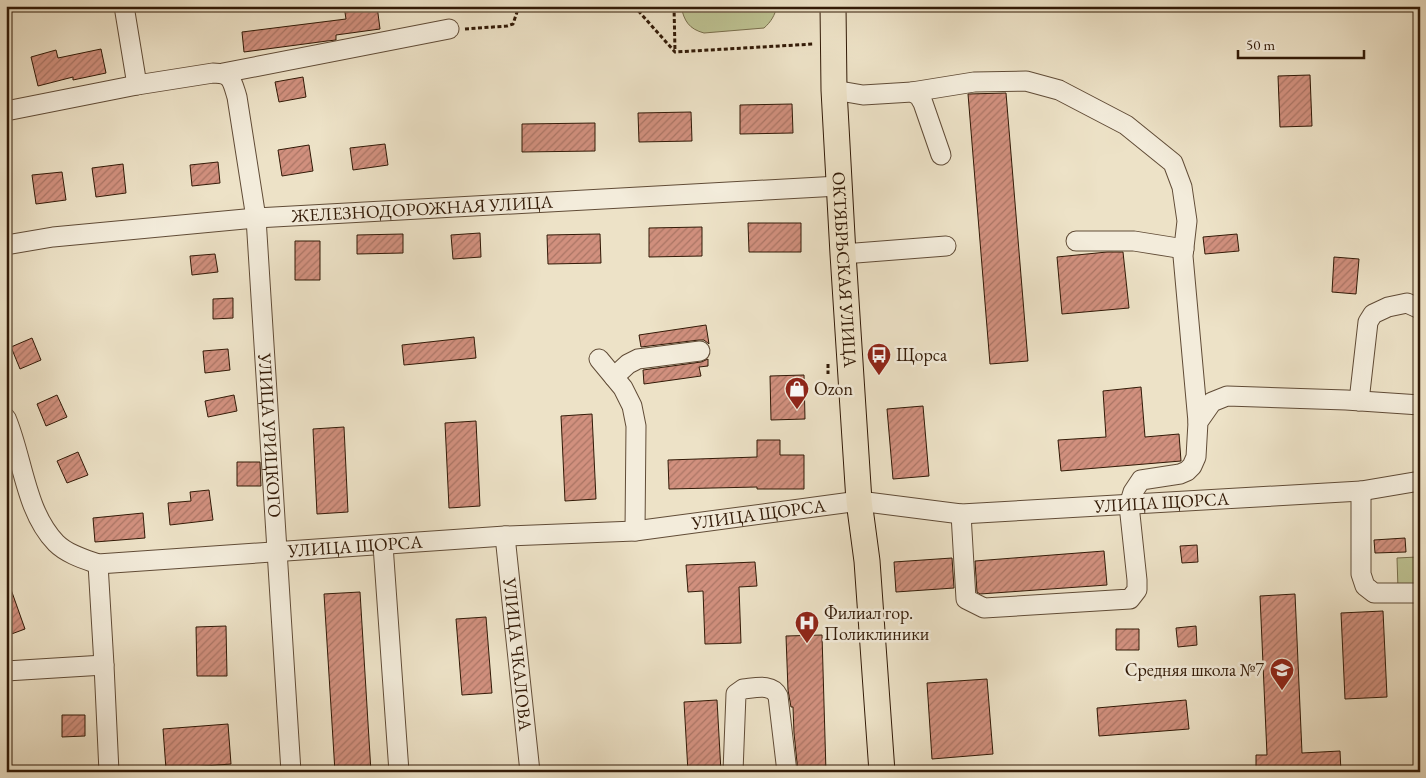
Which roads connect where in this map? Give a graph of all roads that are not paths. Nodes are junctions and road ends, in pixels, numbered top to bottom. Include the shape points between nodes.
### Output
1 (124, 6) edge
2 (833, 6) edge
3 (449, 29) road end
4 (223, 73) junction
5 (137, 85) junction
6 (834, 90) junction
7 (912, 92) junction
8 (6, 112) edge
9 (941, 155) dead end
10 (839, 186) junction
11 (256, 218) junction
12 (1076, 241) dead end
13 (6, 245) edge
14 (946, 246) dead end
15 (1184, 249) junction
16 (843, 254) junction
17 (1420, 309) edge
18 (700, 350) dead end
19 (599, 359) dead end
20 (614, 376) junction
21 (1359, 400) junction
22 (1420, 405) edge
23 (6, 418) edge
24 (1198, 422) junction
25 (1420, 481) edge
26 (1361, 491) junction
27 (859, 501) junction
28 (1129, 505) junction
29 (961, 514) junction
30 (635, 531) junction
31 (505, 536) junction
32 (383, 545) junction
33 (277, 552) junction
34 (98, 564) junction
35 (1419, 593) edge
36 (104, 665) junction
37 (6, 671) edge
38 (109, 772) edge
39 (291, 772) edge
40 (399, 772) edge
41 (530, 772) edge
42 (734, 772) edge
43 (787, 772) edge
44 (882, 772) edge

1 - 5 street
2 - 6 main road, ОКТЯБРЬСКАЯ УЛИЦА
3 - 4 street
4 - 5 street
4 - 11 street, УЛИЦА УРИЦКОГО via 232,79 237,97
5 - 8 street
6 - 7 street via 863,95
6 - 10 main road, ОКТЯБРЬСКАЯ УЛИЦА
7 - 9 street via 923,103
7 - 15 street via 974,82 1026,81 1059,90 1126,125 1173,163 1182,187 1186,221
10 - 11 street, ЖЕЛЕЗНОДОРОЖНАЯ УЛИЦА
10 - 16 main road, ОКТЯБРЬСКАЯ УЛИЦА
11 - 13 street, ЖЕЛЕЗНОДОРОЖНАЯ УЛИЦА via 53,237
11 - 33 street, УЛИЦА УРИЦКОГО
12 - 15 street via 1134,241
14 - 16 street
15 - 24 street
16 - 27 main road, ОКТЯБРЬСКАЯ УЛИЦА
17 - 21 street via 1407,303 1373,314 1368,322
18 - 20 street via 638,359
19 - 20 street
20 - 30 street via 632,406 636,426
21 - 22 street
21 - 24 street via 1227,396 1212,402
23 - 34 street via 43,526 58,544 78,557
24 - 28 street via 1196,457 1192,466 1180,474 1140,480
25 - 26 street, УЛИЦА ЩОРСА
26 - 28 street, УЛИЦА ЩОРСА
26 - 35 street via 1361,574 1365,586 1374,593
27 - 29 street, УЛИЦА ЩОРСА
27 - 30 street, УЛИЦА ЩОРСА
27 - 44 main road, ОКТЯБРЬСКАЯ УЛИЦА
28 - 29 street, УЛИЦА ЩОРСА
28 - 29 street via 1137,580 1137,590 1130,599 984,608 966,599
30 - 31 street, УЛИЦА ЩОРСА
31 - 32 street, УЛИЦА ЩОРСА
31 - 41 street, УЛИЦА ЧКАЛОВА
32 - 33 street, УЛИЦА ЩОРСА
32 - 40 street
33 - 34 street, УЛИЦА ЩОРСА
33 - 39 street, УЛИЦА УРИЦКОГО
34 - 36 street
36 - 37 street
36 - 38 street
42 - 43 street via 736,694 743,689 770,688 778,696

